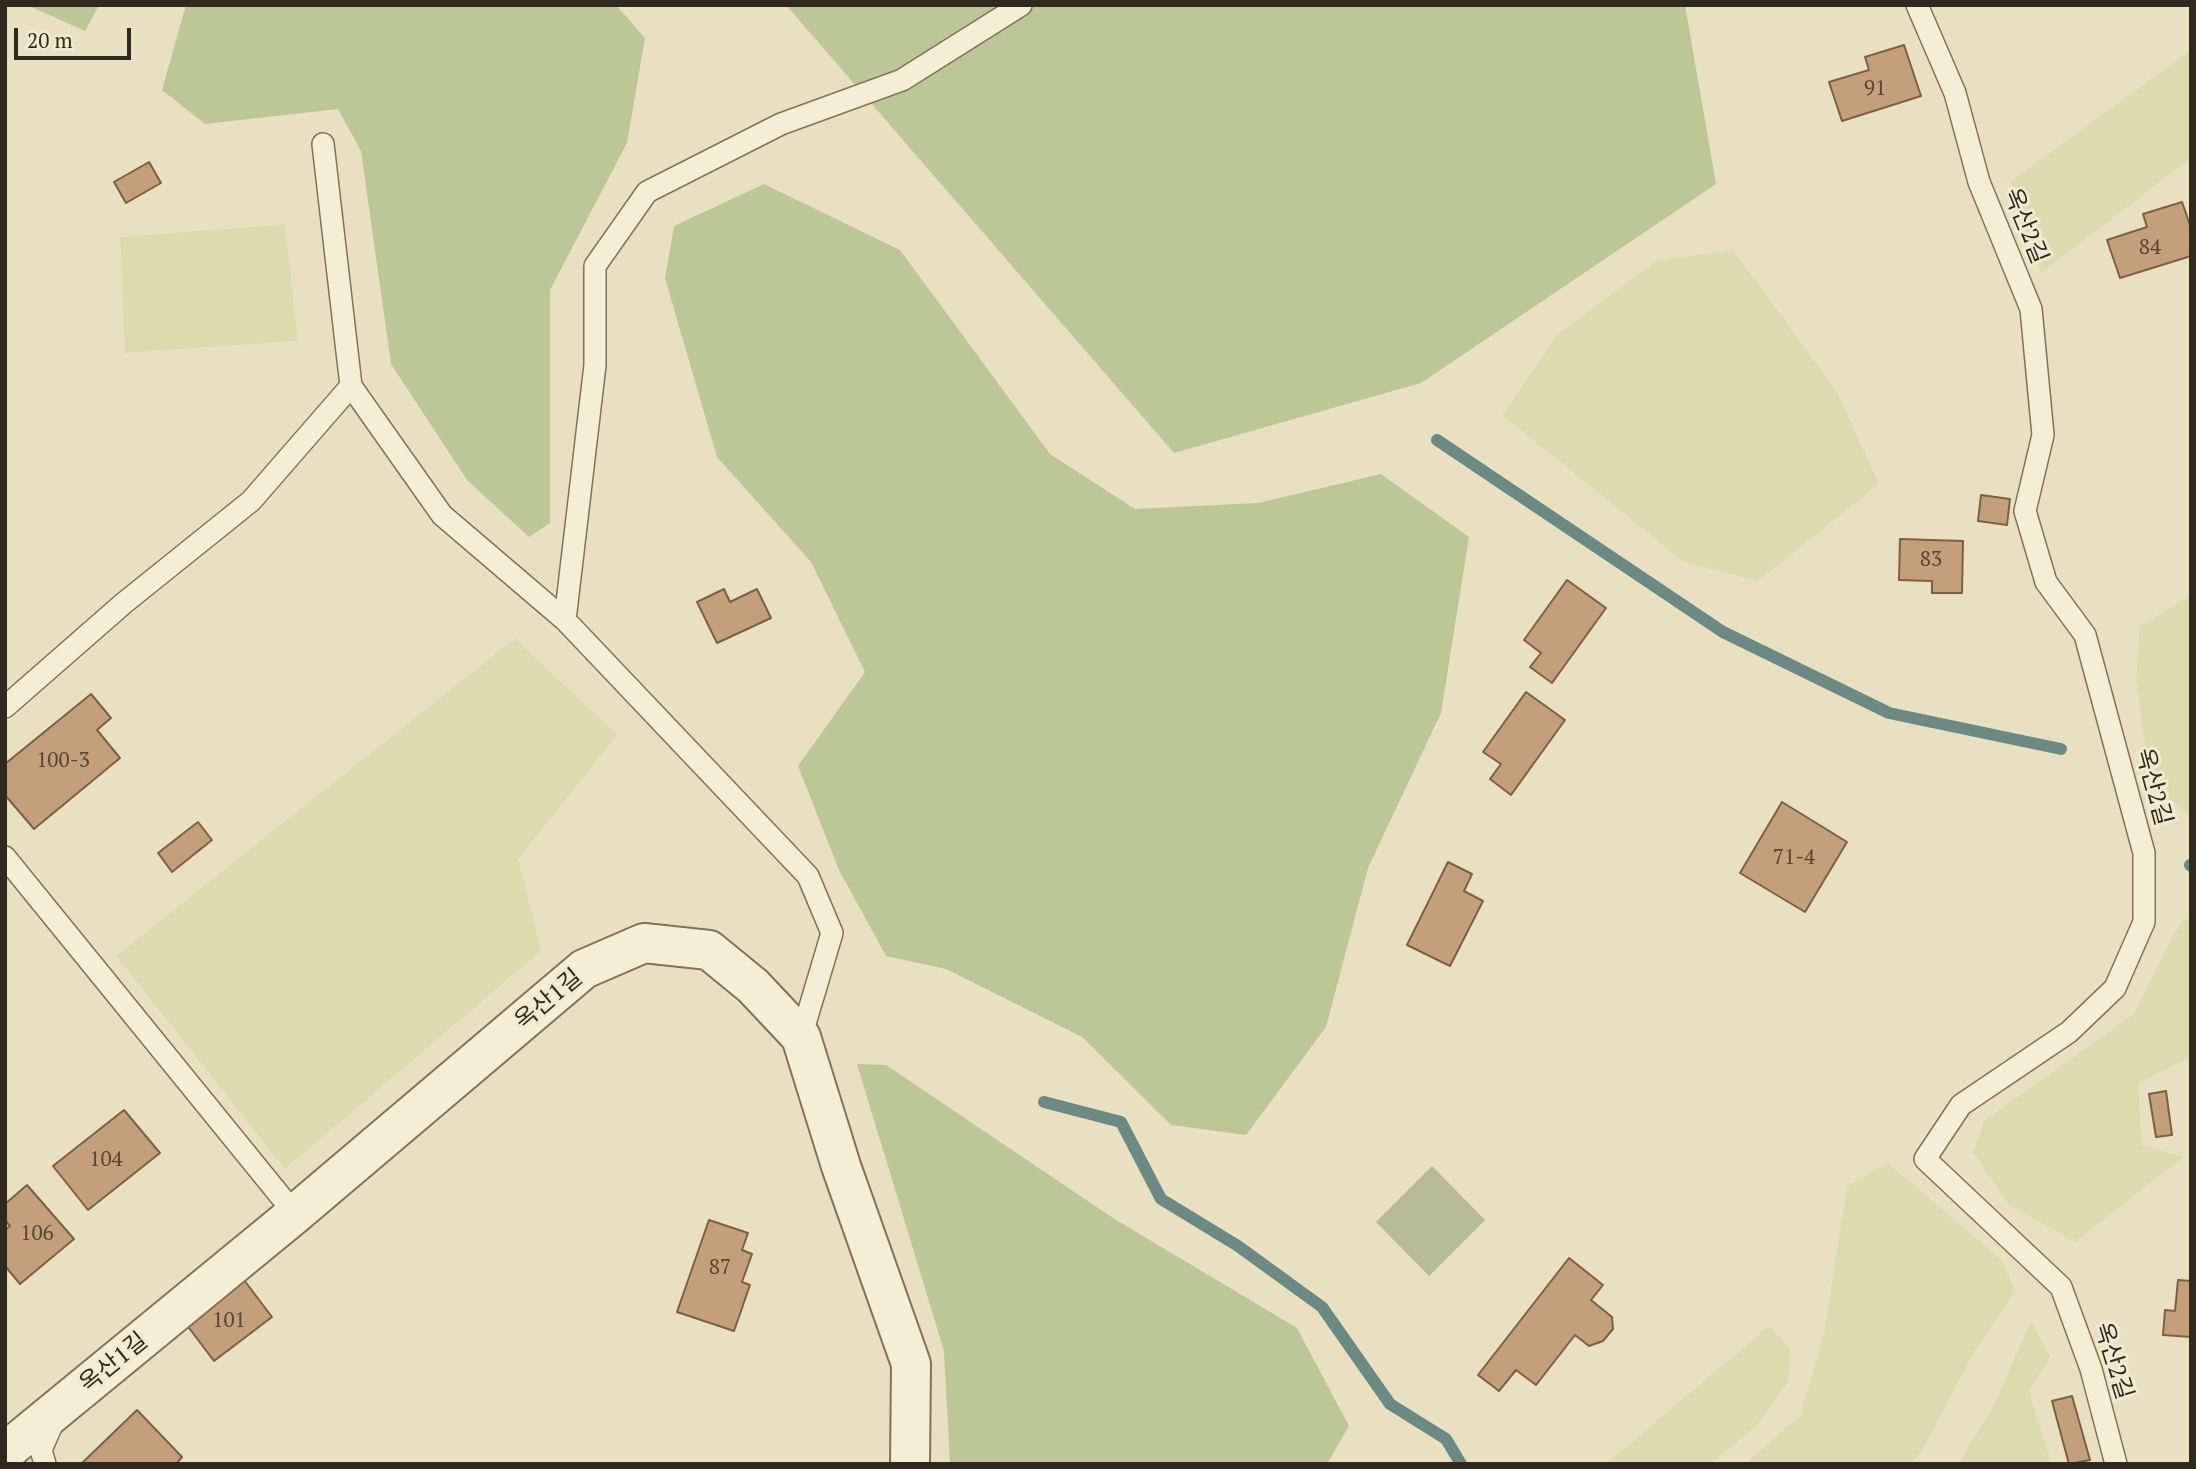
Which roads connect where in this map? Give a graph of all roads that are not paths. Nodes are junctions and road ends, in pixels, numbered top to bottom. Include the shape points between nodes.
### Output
1 (1021, 5) edge
2 (1917, 5) edge
3 (323, 144) dead end
4 (351, 386) junction
5 (565, 620) junction
6 (5, 707) edge
7 (5, 857) edge
8 (801, 1037) junction
9 (295, 1214) junction
10 (59, 1408) junction
11 (5, 1452) edge
12 (46, 1464) edge
13 (910, 1464) edge
14 (2116, 1464) edge

1 - 5 lane via 902,80 781,124 647,192 595,266 594,365
2 - 14 lane, 옥산2길 via 1955,93 1979,182 2031,309 2042,435 2025,511 2046,582 2085,635 2144,853 2144,922 2115,988 2069,1032 1961,1105 1925,1160 2061,1287 2091,1369
3 - 4 lane
4 - 5 lane via 442,515
4 - 6 lane via 251,501
5 - 8 lane via 808,876 832,933
7 - 9 lane
8 - 9 street, 옥산1길 via 709,950 644,943 584,969
8 - 13 street, 옥산1길 via 911,1364
9 - 10 street, 옥산1길
10 - 11 street, 옥산1길
10 - 12 lane via 41,1450

